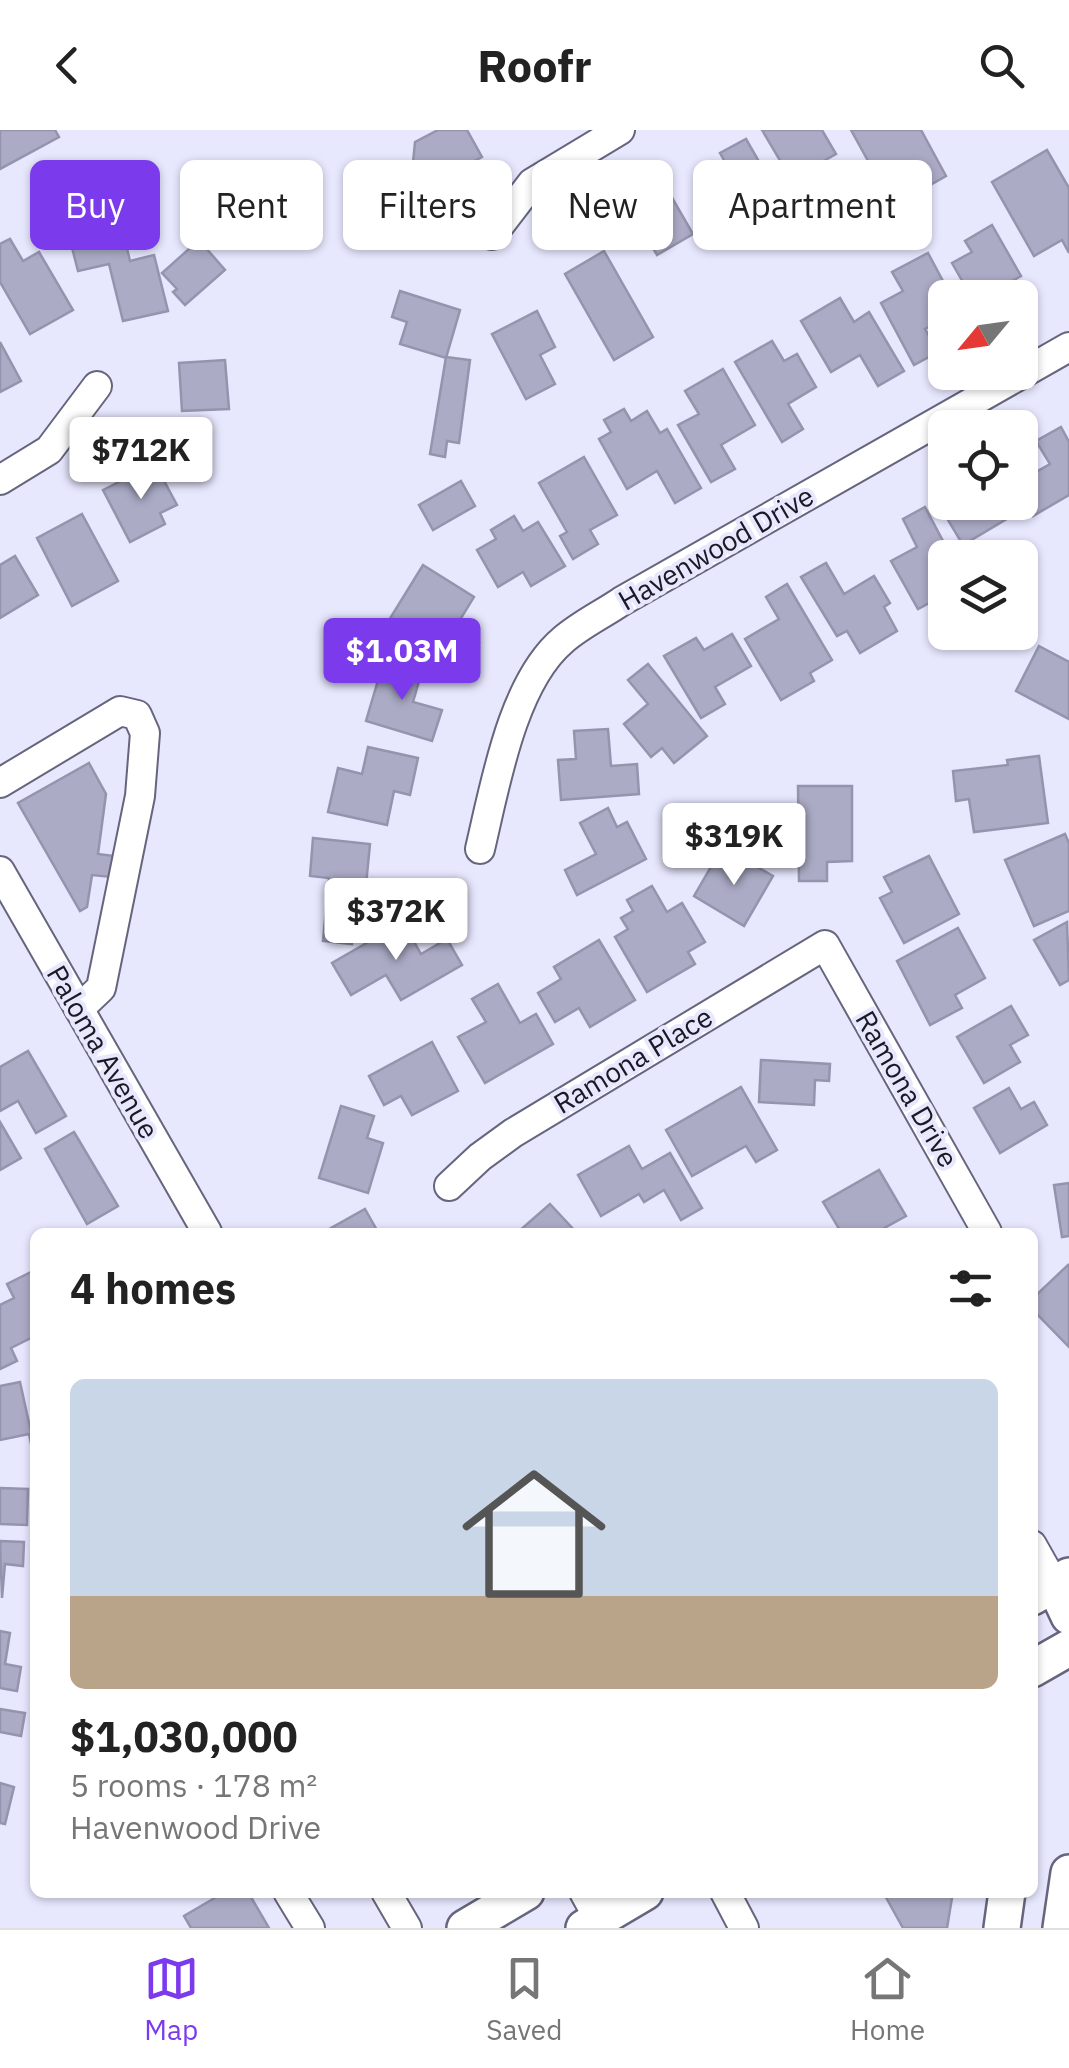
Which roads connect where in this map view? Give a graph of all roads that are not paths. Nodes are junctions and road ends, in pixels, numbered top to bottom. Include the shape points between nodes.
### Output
1 (620, 130) edge
2 (512, 208) edge
3 (1069, 348) edge
4 (98, 386) dead end
5 (0, 480) edge
6 (0, 783) edge
7 (480, 848) dead end
8 (0, 871) edge
9 (824, 945) joint
10 (79, 1010) junction
11 (450, 1186) dead end
12 (204, 1228) edge
13 (985, 1228) edge
14 (1038, 1557) edge
15 (1056, 1593) edge
16 (1069, 1648) edge
17 (1038, 1666) edge
18 (292, 1898) edge
19 (389, 1898) edge
20 (516, 1898) edge
21 (628, 1898) edge
22 (727, 1898) edge
23 (1006, 1898) edge
24 (589, 1913) edge
25 (310, 1928) edge
26 (406, 1928) edge
27 (465, 1928) edge
28 (744, 1928) edge
29 (1002, 1928) edge

1 - 2 street via 532,182
3 - 7 street, Havenwood Drive via 561,641 525,691
4 - 5 street via 50,450
6 - 10 street via 120,711 136,714 145,733 140,796 102,988
8 - 10 street, Paloma Avenue
9 - 11 street, Ramona Place via 514,1133
9 - 13 street, Ramona Drive
10 - 12 street, Paloma Avenue
14 - 15 street
16 - 17 main road
18 - 25 street
19 - 26 street
20 - 27 main road
21 - 24 main road
22 - 28 street
23 - 29 main road

